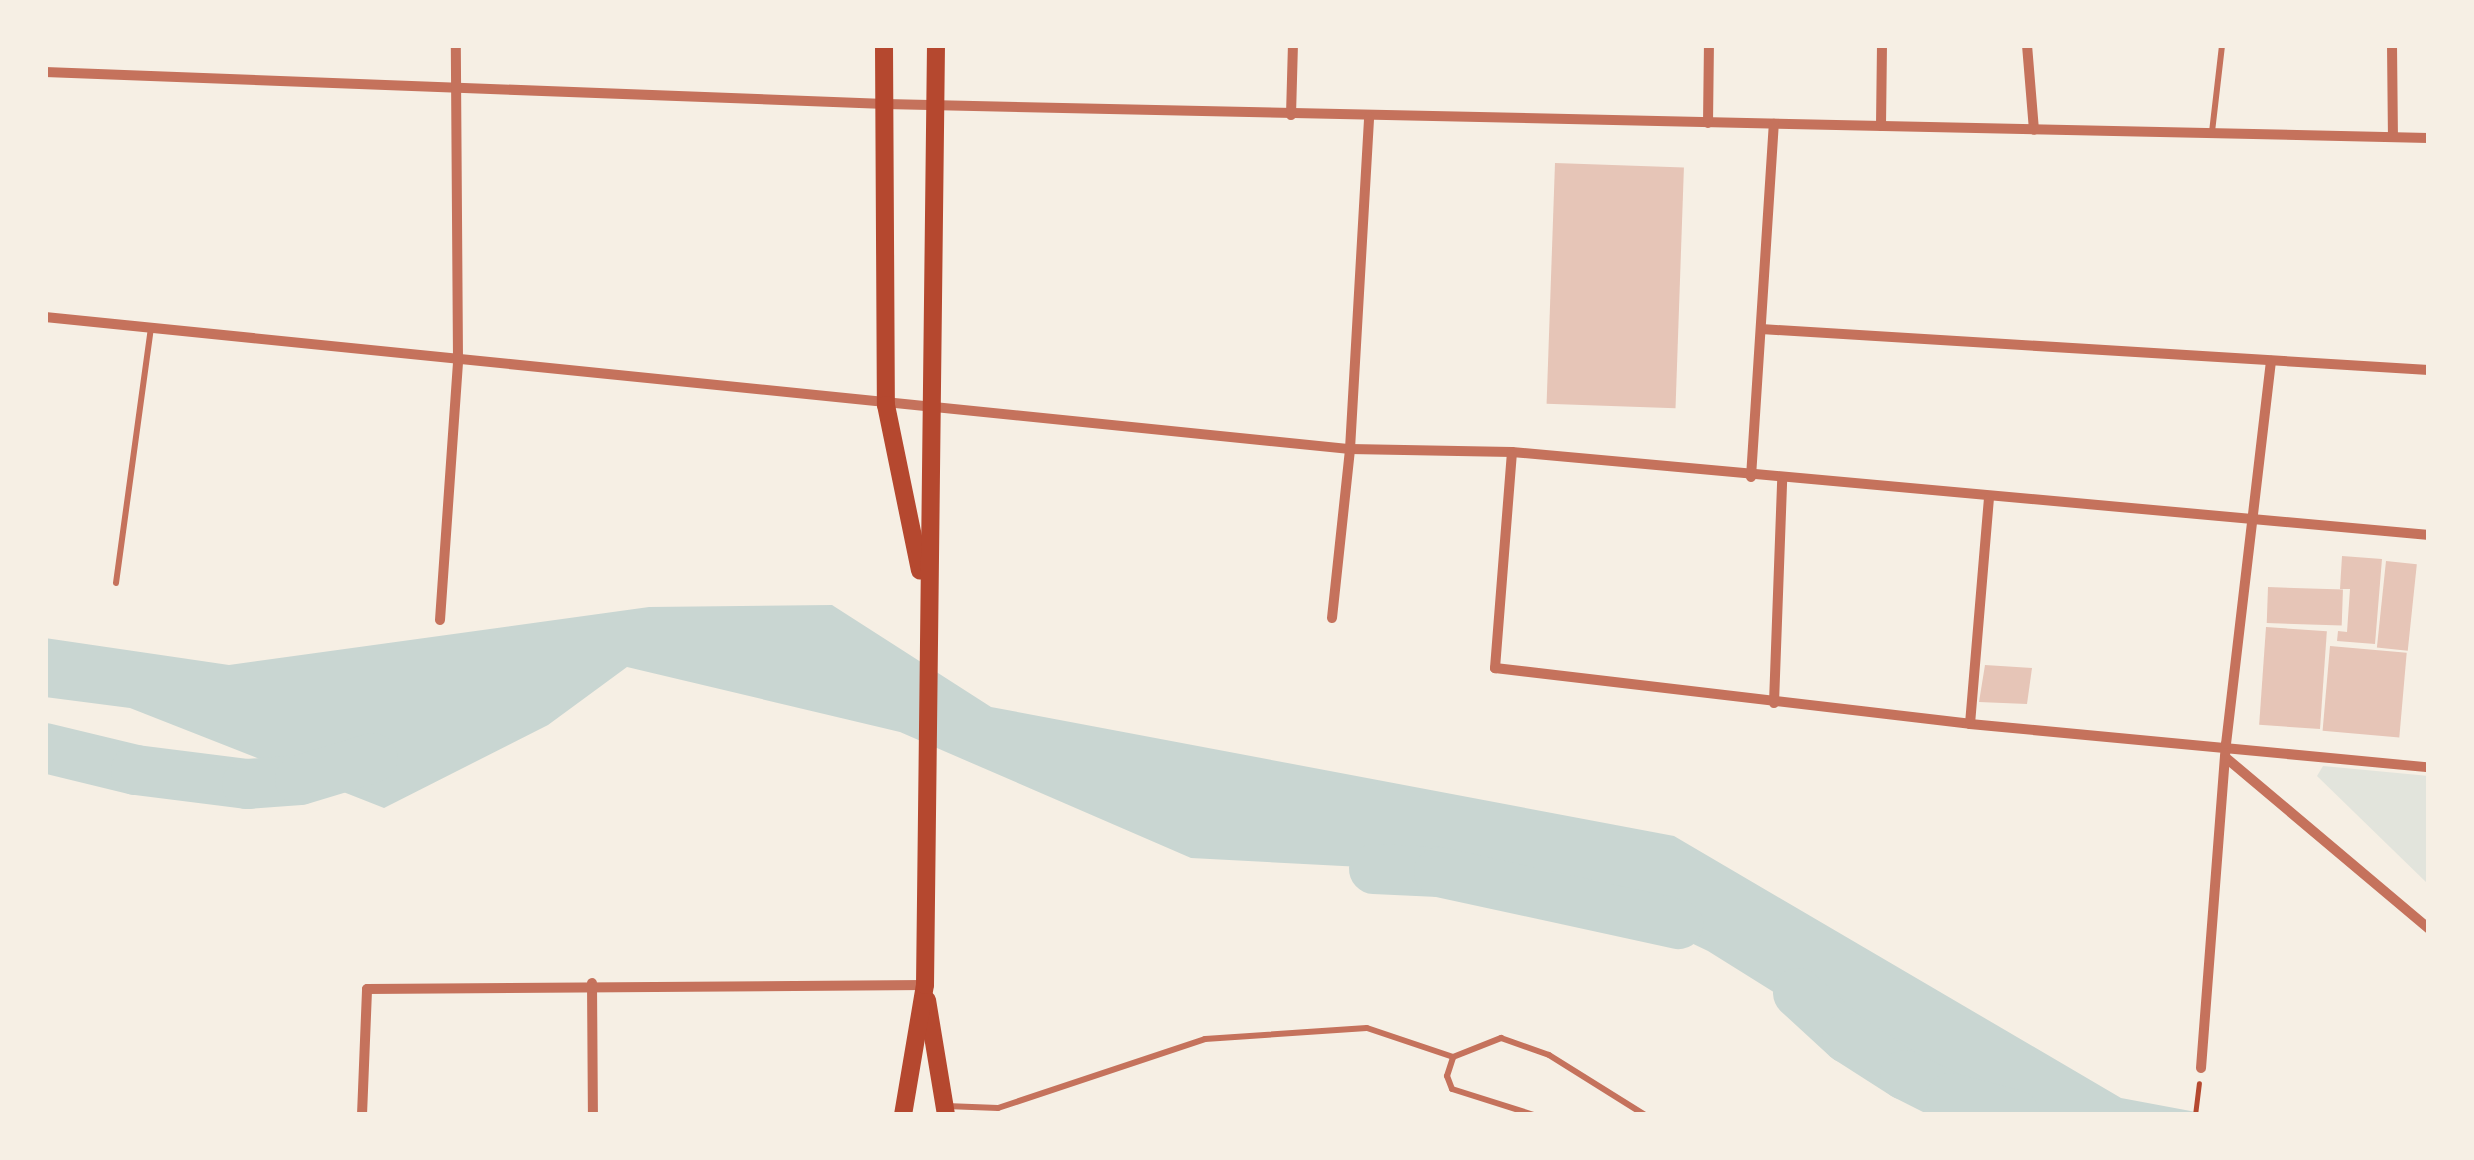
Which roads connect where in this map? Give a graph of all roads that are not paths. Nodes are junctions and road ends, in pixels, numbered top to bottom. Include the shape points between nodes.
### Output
1 (456, 45) edge
2 (884, 45) edge
3 (936, 45) edge
4 (1293, 45) edge
5 (1709, 45) edge
6 (1882, 45) edge
7 (2027, 45) edge
8 (2222, 45) edge
9 (2392, 45) edge
10 (45, 72) edge
11 (456, 88) junction
12 (884, 104) junction
13 (936, 106) junction
14 (1290, 116) junction
15 (1369, 117) junction
16 (1708, 123) junction
17 (1774, 124) junction
18 (1881, 126) junction
19 (2034, 130) junction
20 (2212, 134) junction
21 (2393, 137) junction
22 (2429, 138) edge
23 (45, 317) edge
24 (151, 328) junction
25 (1762, 329) junction
26 (458, 360) junction
27 (2270, 362) junction
28 (2429, 370) edge
29 (886, 405) junction
30 (936, 408) junction
31 (1350, 449) junction
32 (1512, 452) junction
33 (1751, 477) junction
34 (1782, 480) junction
35 (1990, 498) junction
36 (2254, 522) junction
37 (2429, 535) edge
38 (116, 584) dead end
39 (926, 596) junction
40 (1332, 618) dead end
41 (440, 620) dead end
42 (1774, 703) junction
43 (1970, 724) junction
44 (2226, 744) junction
45 (2225, 757) junction
46 (2429, 767) edge
47 (2429, 929) edge
48 (592, 982) junction
49 (924, 985) junction
50 (1453, 1057) junction
51 (2201, 1068) dead end
52 (946, 1111) edge
53 (362, 1115) edge
54 (593, 1115) edge
55 (903, 1115) edge
56 (1534, 1115) edge
57 (1646, 1115) edge

1 - 11 street
2 - 12 main road
3 - 13 main road
4 - 14 street
5 - 16 street
6 - 18 street
7 - 19 street
8 - 20 lane
9 - 21 street
10 - 11 street
11 - 12 street
11 - 26 street
12 - 13 street
12 - 29 main road
13 - 14 street
13 - 30 main road
14 - 15 street
15 - 16 street
15 - 31 street
16 - 17 street
17 - 18 street
17 - 25 street
18 - 19 street
19 - 20 street
20 - 21 street
21 - 22 street
23 - 24 street
24 - 26 street
24 - 38 lane
25 - 27 street
25 - 33 street
26 - 29 street
26 - 41 street
27 - 28 street
27 - 36 street
29 - 30 street
29 - 39 main road
30 - 31 street
30 - 39 main road
31 - 32 street
31 - 40 street
32 - 33 street
32 - 42 street via 1495,668
33 - 34 street
34 - 35 street
34 - 42 street
35 - 36 street
35 - 43 street
36 - 37 street
36 - 44 street
39 - 49 main road
42 - 43 street
43 - 44 street
44 - 45 street
44 - 46 street
45 - 47 street
45 - 51 street
48 - 49 street
48 - 53 street via 367,988
48 - 54 street
49 - 52 main road
49 - 55 main road
50 - 52 lane via 1367,1028 1205,1040 998,1108
50 - 56 lane via 1447,1076 1452,1089
50 - 57 lane via 1501,1038 1550,1056

